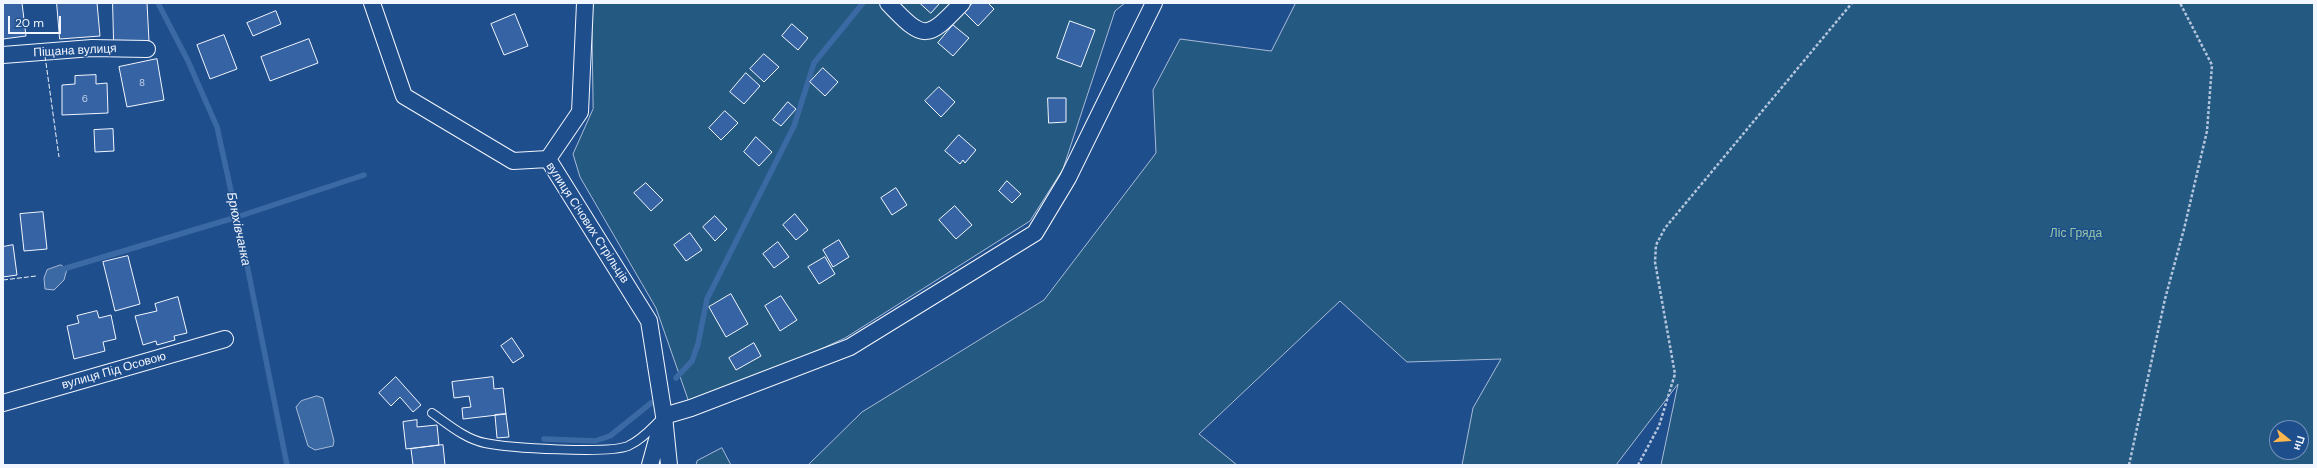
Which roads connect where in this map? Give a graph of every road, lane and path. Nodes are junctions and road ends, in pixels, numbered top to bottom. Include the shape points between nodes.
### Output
1 (372, 3) edge
2 (585, 3) edge
3 (888, 3) edge
4 (962, 3) edge
5 (1154, 3) edge
6 (1852, 3) edge
7 (2180, 3) edge
8 (147, 49) dead end
9 (3, 55) edge
10 (548, 159) junction
11 (225, 339) dead end
12 (3, 403) edge
13 (432, 413) dead end
14 (664, 416) junction
15 (650, 465) edge
16 (669, 465) edge
17 (1638, 465) edge
18 (2129, 465) edge

1 - 10 street, вулиця Січових Стрільців via 404,96 513,161
2 - 10 street via 580,112
3 - 4 street via 910,26 920,32 931,32 940,26
5 - 14 street via 1068,178 1035,233 850,347
6 - 17 path via 1665,228 1656,246 1655,262 1675,374 1659,426
7 - 18 path via 2212,64 2207,131 2165,299
8 - 9 street, Піщана вулиця via 92,48
10 - 14 street, вулиця Січових Стрільців via 649,321
11 - 12 street, вулиця Під Осовою
13 - 14 lane via 466,436 485,443 564,449 624,447 642,437
14 - 15 street, вулиця Січових Стрільців
14 - 16 street

